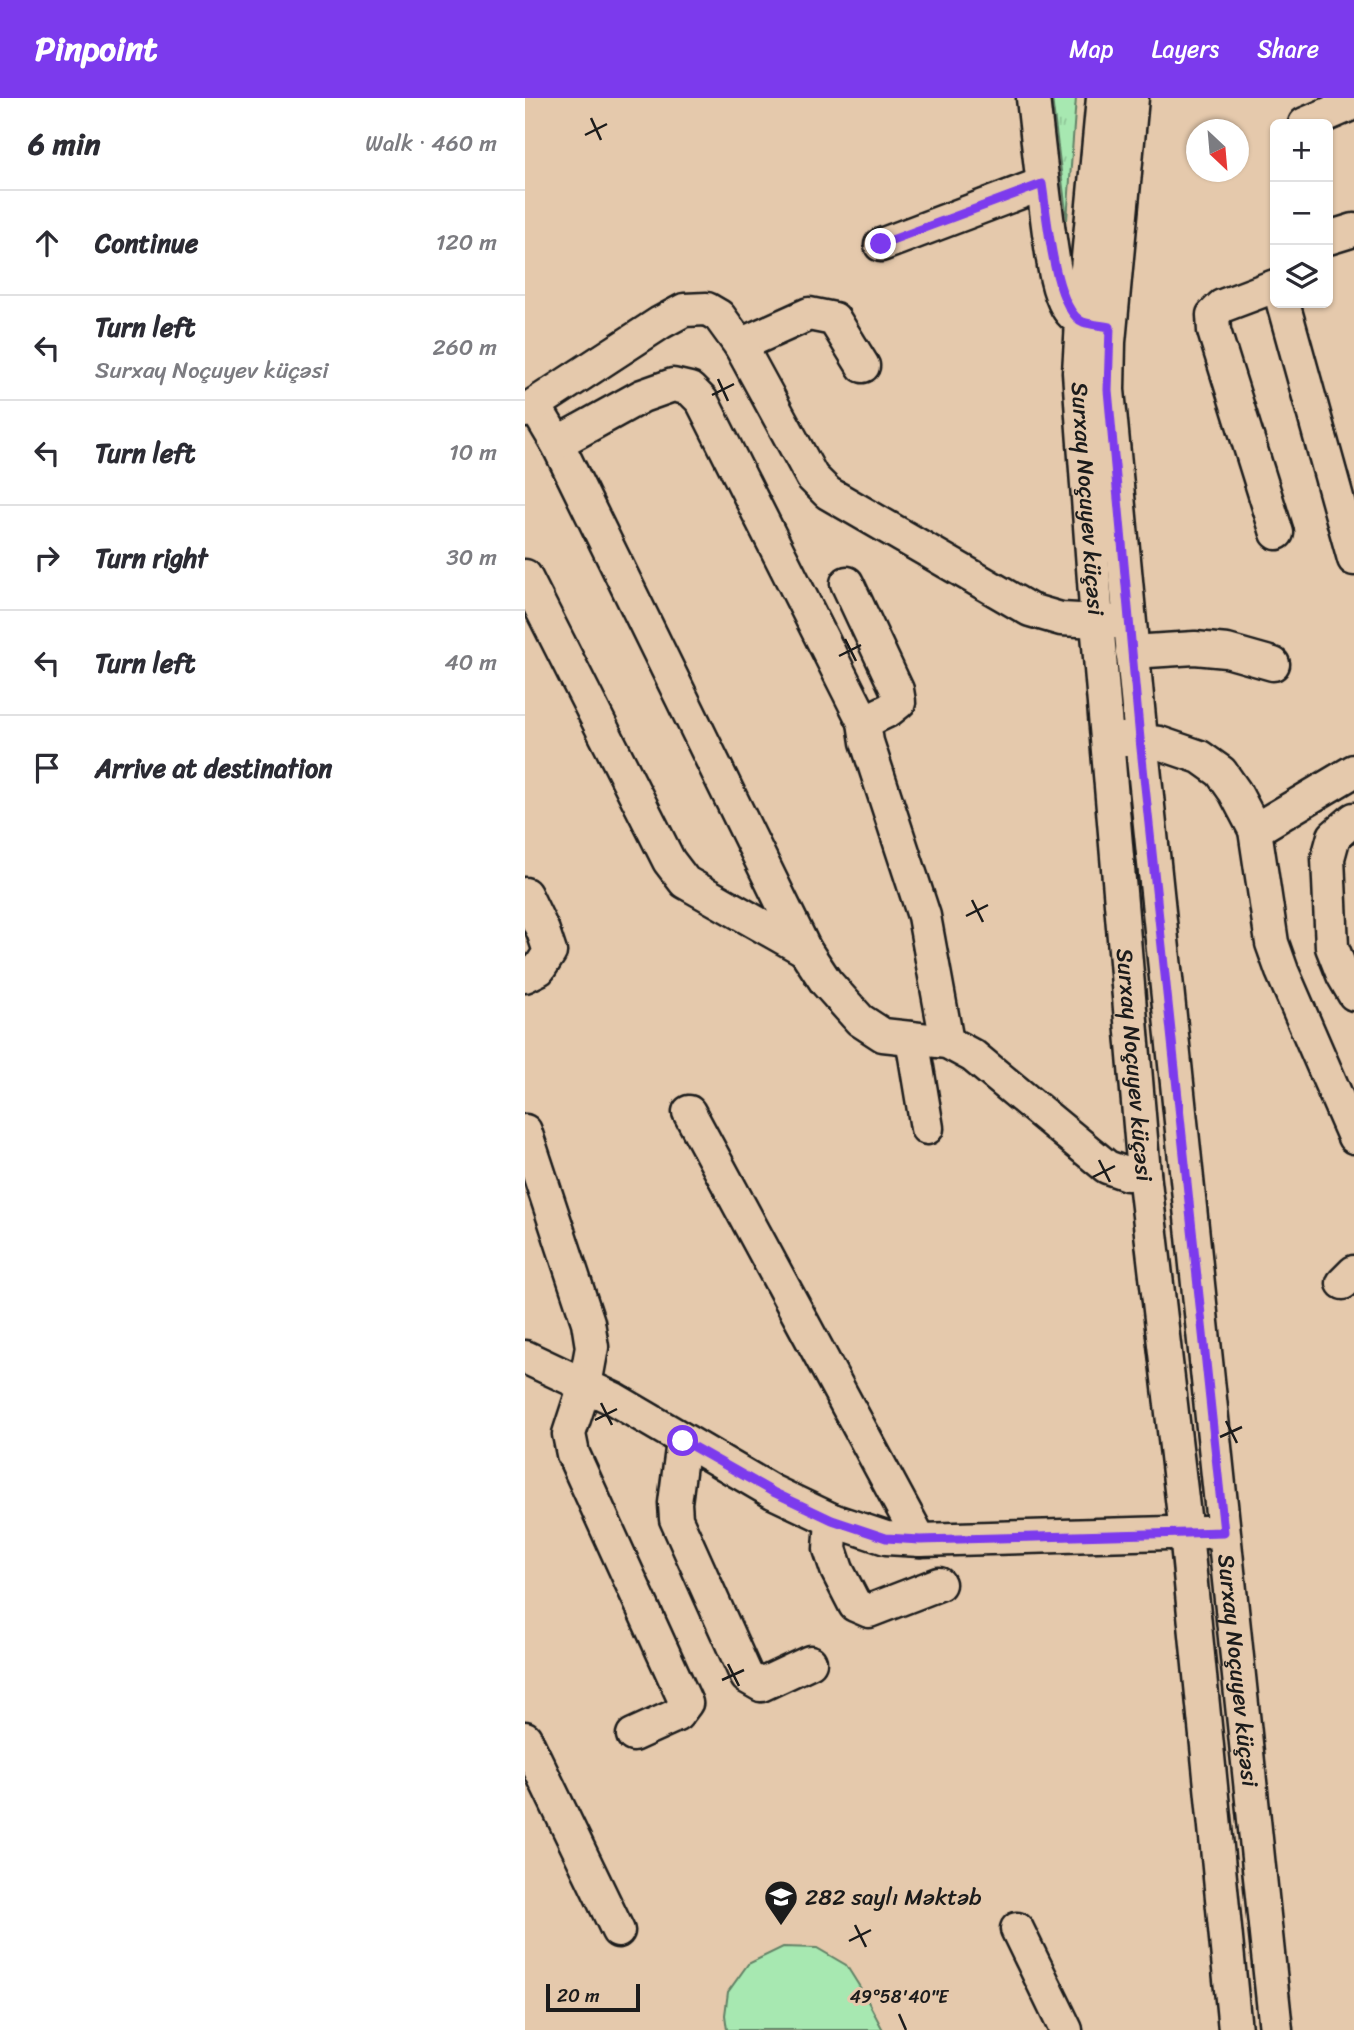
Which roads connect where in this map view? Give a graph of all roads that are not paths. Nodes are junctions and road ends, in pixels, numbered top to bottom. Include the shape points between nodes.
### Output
1 (1033, 98) edge
2 (1103, 98) edge
3 (1132, 98) edge
4 (1354, 103) edge
5 (1317, 119) edge
6 (1042, 184) junction
7 (1354, 230) edge
8 (1333, 236) edge
9 (881, 244) dead end
10 (1270, 288) edge
11 (1284, 308) edge
12 (1096, 324) junction
13 (740, 345) junction
14 (863, 366) dead end
15 (530, 409) edge
16 (557, 443) junction
17 (1277, 533) dead end
18 (1354, 559) edge
19 (525, 576) edge
20 (847, 583) dead end
21 (1097, 622) junction
22 (1131, 637) junction
23 (1273, 664) dead end
24 (864, 722) junction
25 (1106, 739) junction
26 (1140, 739) junction
27 (1354, 771) edge
28 (1354, 819) edge
29 (1255, 830) junction
30 (525, 894) edge
31 (805, 950) junction
32 (525, 976) edge
33 (1354, 994) edge
34 (912, 1038) junction
35 (947, 1042) junction
36 (689, 1112) dead end
37 (927, 1128) dead end
38 (525, 1131) edge
39 (1354, 1137) edge
40 (1144, 1173) junction
41 (525, 1357) edge
42 (585, 1385) junction
43 (683, 1441) junction
44 (832, 1520) junction
45 (1224, 1532) junction
46 (1186, 1533) junction
47 (920, 1540) junction
48 (939, 1584) dead end
49 (810, 1662) dead end
50 (633, 1735) dead end
51 (525, 1738) edge
52 (1017, 1929) dead end
53 (618, 1931) dead end
54 (1066, 2030) edge
55 (1235, 2030) edge
56 (1276, 2030) edge

1 - 6 street
2 - 12 street, Surxay Noçuyev küçəsi
3 - 12 street, Surxay Noçuyev küçəsi
4 - 5 street
6 - 9 street
6 - 12 street via 1053,260 1068,309
7 - 8 street
10 - 17 street via 1222,306 1213,315 1214,331
11 - 18 street
12 - 21 street, Surxay Noçuyev küçəsi via 1079,372
12 - 22 street, Surxay Noçuyev küçəsi via 1108,390
13 - 14 street via 809,314 834,319
13 - 15 street via 719,316 707,309 684,310
13 - 21 street via 812,477 828,493 1030,610
15 - 16 street
16 - 24 street via 642,396 673,385 690,389 702,401
16 - 31 street
19 - 31 street via 669,861 685,882
20 - 24 street via 899,702
21 - 22 street
21 - 25 street, Surxay Noçuyev küçəsi
22 - 23 street via 1227,651
22 - 26 street, Surxay Noçuyev küçəsi
24 - 35 street via 924,916
25 - 26 street
25 - 40 street, Surxay Noçuyev küçəsi
26 - 29 street via 1201,757 1221,772
26 - 45 street, Surxay Noçuyev küçəsi
27 - 29 street
28 - 33 street via 1334,836 1328,858 1332,947
29 - 39 street via 1272,943
30 - 32 street via 549,952 539,970
31 - 34 street via 860,1020 883,1035
34 - 35 street
34 - 37 street
35 - 40 street via 973,1056 1107,1167 1126,1174
36 - 47 street
38 - 42 street via 588,1322 592,1347
40 - 46 street, Surxay Noçuyev küçəsi
41 - 42 street
42 - 43 street
42 - 50 street via 569,1434 573,1454 686,1703 677,1715
43 - 44 street
43 - 49 street via 676,1519 747,1677 761,1685
44 - 47 street via 886,1538
44 - 48 street via 830,1549 855,1605 869,1611
45 - 46 street
45 - 56 street, Surxay Noçuyev küçəsi
46 - 47 street
46 - 55 street, Surxay Noçuyev küçəsi
51 - 53 street
52 - 54 street

